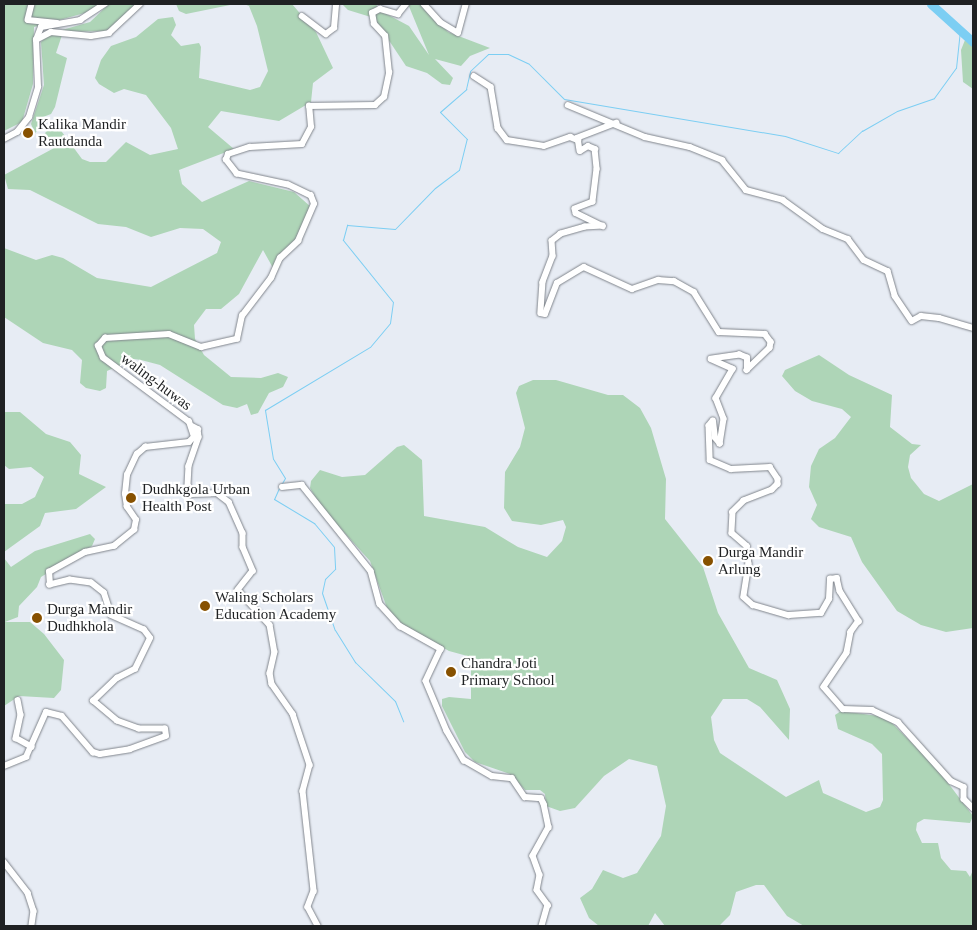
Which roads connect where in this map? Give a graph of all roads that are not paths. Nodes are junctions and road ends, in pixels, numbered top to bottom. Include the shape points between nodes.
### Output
1 (32, 4) edge
2 (105, 4) edge
3 (140, 4) edge
4 (336, 4) edge
5 (406, 4) edge
6 (424, 4) edge
7 (466, 4) edge
8 (302, 16) dead end
9 (58, 23) junction
10 (36, 40) junction
11 (474, 76) dead end
12 (568, 104) dead end
13 (617, 123) junction
14 (4, 139) edge
15 (578, 140) junction
16 (973, 328) edge
17 (191, 425) junction
18 (282, 487) dead end
19 (18, 700) dead end
20 (32, 747) junction
21 (4, 766) edge
22 (973, 808) edge
23 (4, 862) edge
24 (32, 926) edge
25 (318, 926) edge
26 (542, 926) edge

1 - 9 street via 28,20
2 - 9 street via 90,16
3 - 10 street via 109,33 91,36 51,32
4 - 8 street via 334,28 326,34
5 - 17 street, waling-huwas via 398,14 380,9 372,13 374,24 385,36 389,73 384,97 374,105 309,106 311,127 302,144 250,147 228,154 226,160 237,174 288,185 311,196 314,204 298,241 280,258 271,278 242,316 237,338 201,347 169,334 105,338 98,346 103,358
6 - 7 street via 440,22 458,33
9 - 10 street via 41,27
10 - 14 street via 38,87 29,117 17,132
11 - 15 street via 491,87 498,128 507,140 537,146 570,137
12 - 13 street
13 - 15 street
13 - 16 street via 645,137 690,147 722,160 746,190 783,200 823,229 848,239 864,260 888,271 895,296 912,321 921,316 939,318
15 - 22 street via 580,151 588,146 595,149 597,168 593,202 575,209 576,213 603,226 585,227 555,236 543,282 541,313 545,314 557,283 584,267 632,289 658,280 674,281 694,292 720,332 756,331 766,334 771,342 770,348 747,370 747,358 740,355 711,359 732,369 716,398 724,419 720,444 715,438 714,421 709,426 710,460 731,469 770,467 778,479 772,490 744,501 733,512 732,533 747,546 749,564 744,597 753,604 789,615 821,613 829,599 830,579 837,578 840,591 858,621 851,632 847,653 824,687 843,709 872,710 898,722 950,782 964,787 964,799
17 - 20 street, waling-huwas via 194,437 189,442 145,447 134,458 124,494 136,520 134,530 114,546 85,552 49,572 50,585 77,579 100,588 111,615 144,630 150,638 135,669 111,682 93,702 117,721 139,729 165,729 166,736 130,749 100,754 93,752 62,716 46,712 37,725
17 - 25 street via 198,429 199,437 188,466 188,486 191,494 217,492 229,502 243,533 243,546 253,572 238,590 270,625 275,652 270,667 272,684 293,714 310,765 303,791 314,891 308,907
18 - 26 street via 302,485 371,571 377,598 384,609 400,626 440,650 426,681 447,731 464,760 492,776 512,778 525,797 540,798 544,804 549,827 533,856 540,876 537,890 548,905
19 - 20 street via 21,715 16,738
20 - 21 street via 26,757
23 - 24 street via 28,893 34,911

